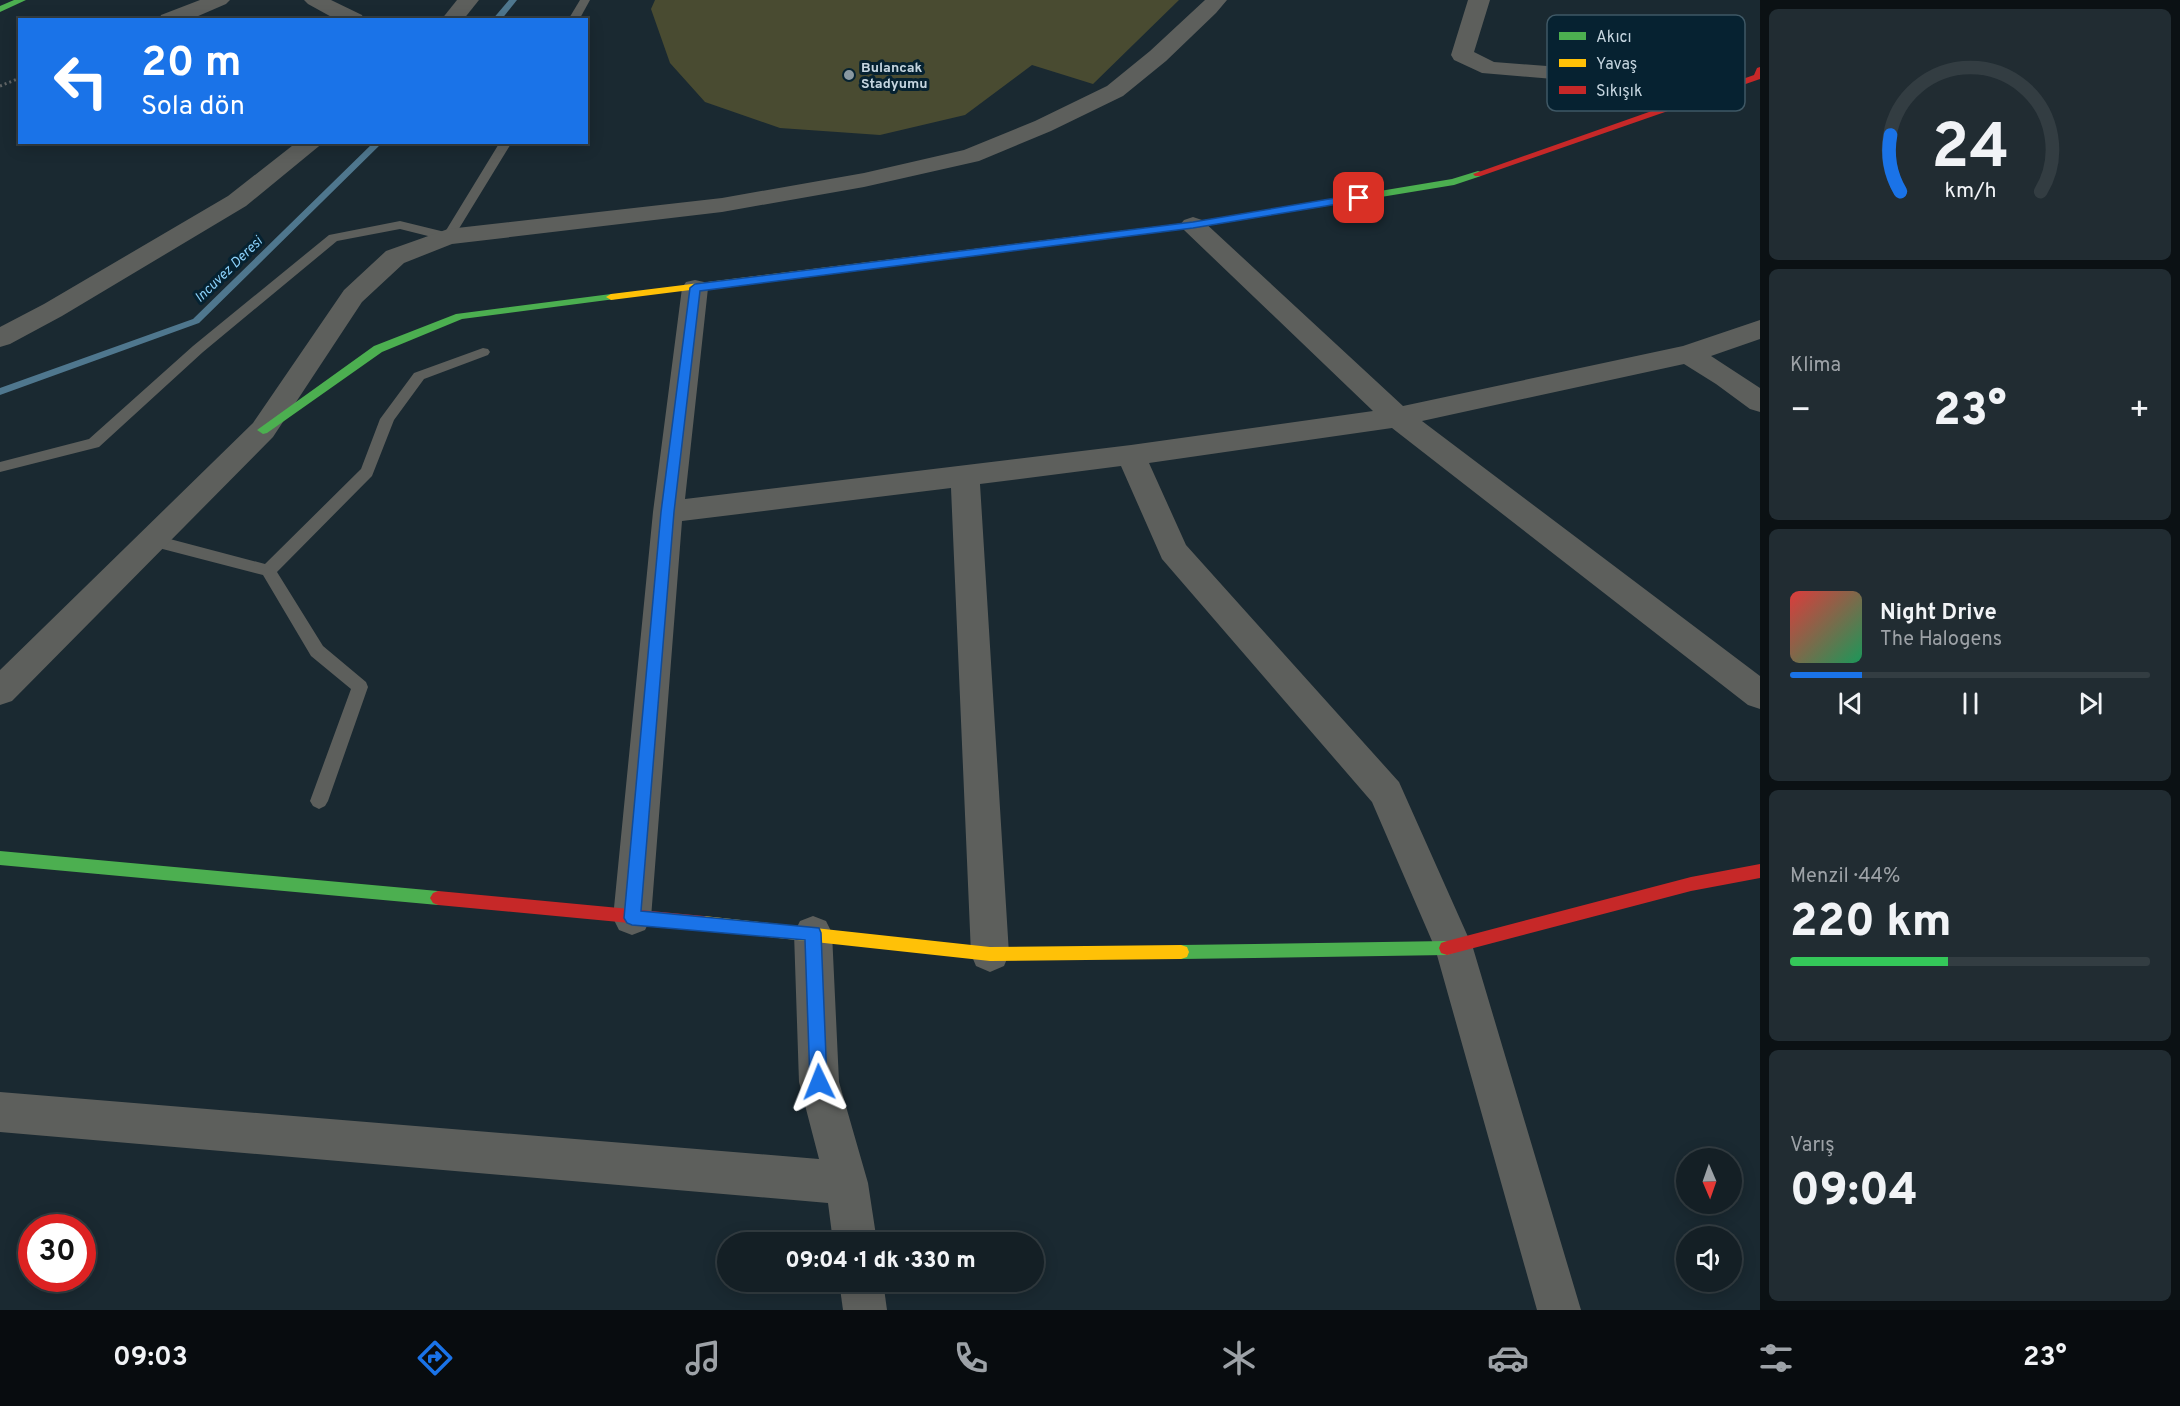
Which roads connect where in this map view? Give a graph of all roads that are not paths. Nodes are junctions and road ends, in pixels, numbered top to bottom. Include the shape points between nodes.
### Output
1 (22, 0) edge
2 (219, 0) edge
3 (315, 0) edge
4 (468, 0) edge
5 (585, 0) edge
6 (1215, 0) edge
7 (1479, 0) edge
8 (0, 9) edge
9 (174, 18) edge
10 (350, 18) edge
11 (453, 18) edge
12 (574, 18) edge
13 (1547, 73) edge
14 (1759, 75) edge
15 (1745, 80) edge
16 (1659, 111) edge
17 (310, 144) edge
18 (505, 144) edge
19 (1193, 225) junction
20 (448, 237) junction
21 (695, 288) junction
22 (1760, 329) edge
23 (0, 338) edge
24 (483, 352) dead end
25 (1688, 354) junction
26 (1760, 402) edge
27 (1397, 417) junction
28 (263, 430) junction
29 (1131, 455) junction
30 (0, 467) edge
31 (965, 475) junction
32 (668, 512) junction
33 (151, 540) junction
34 (268, 571) junction
35 (0, 691) edge
36 (1760, 695) edge
37 (319, 801) dead end
38 (0, 858) edge
39 (1760, 871) edge
40 (632, 918) junction
41 (813, 933) junction
42 (1454, 948) junction
43 (990, 954) junction
44 (0, 1112) edge
45 (847, 1183) junction
46 (854, 1232) edge
47 (863, 1292) edge
48 (865, 1310) edge
49 (1559, 1310) edge

1 - 8 street
2 - 9 street
3 - 10 street
4 - 11 street
5 - 12 lane
6 - 20 street via 1158,56 1115,91 971,156 722,205
7 - 13 street via 1462,55 1490,68
14 - 15 street
16 - 19 street via 1454,182
17 - 23 street via 237,201
18 - 20 lane
19 - 21 street
19 - 27 street
20 - 28 street via 395,257 353,296
20 - 30 lane via 400,225 333,238 198,349 94,443
21 - 28 street via 460,315 378,349
21 - 32 street
22 - 25 street
24 - 34 lane via 419,376 387,419 367,472
25 - 26 street
25 - 27 street
27 - 29 street
27 - 36 street
28 - 33 street
29 - 31 street
29 - 42 street via 1173,551 1386,793
31 - 32 street
31 - 43 street
32 - 40 street
33 - 34 lane
33 - 35 street
34 - 37 lane via 317,651 360,687
38 - 40 street
39 - 42 street via 1691,884
40 - 41 street
41 - 43 street
41 - 45 street via 819,1082
42 - 43 street
42 - 49 street
44 - 45 street
45 - 46 street
47 - 48 street

